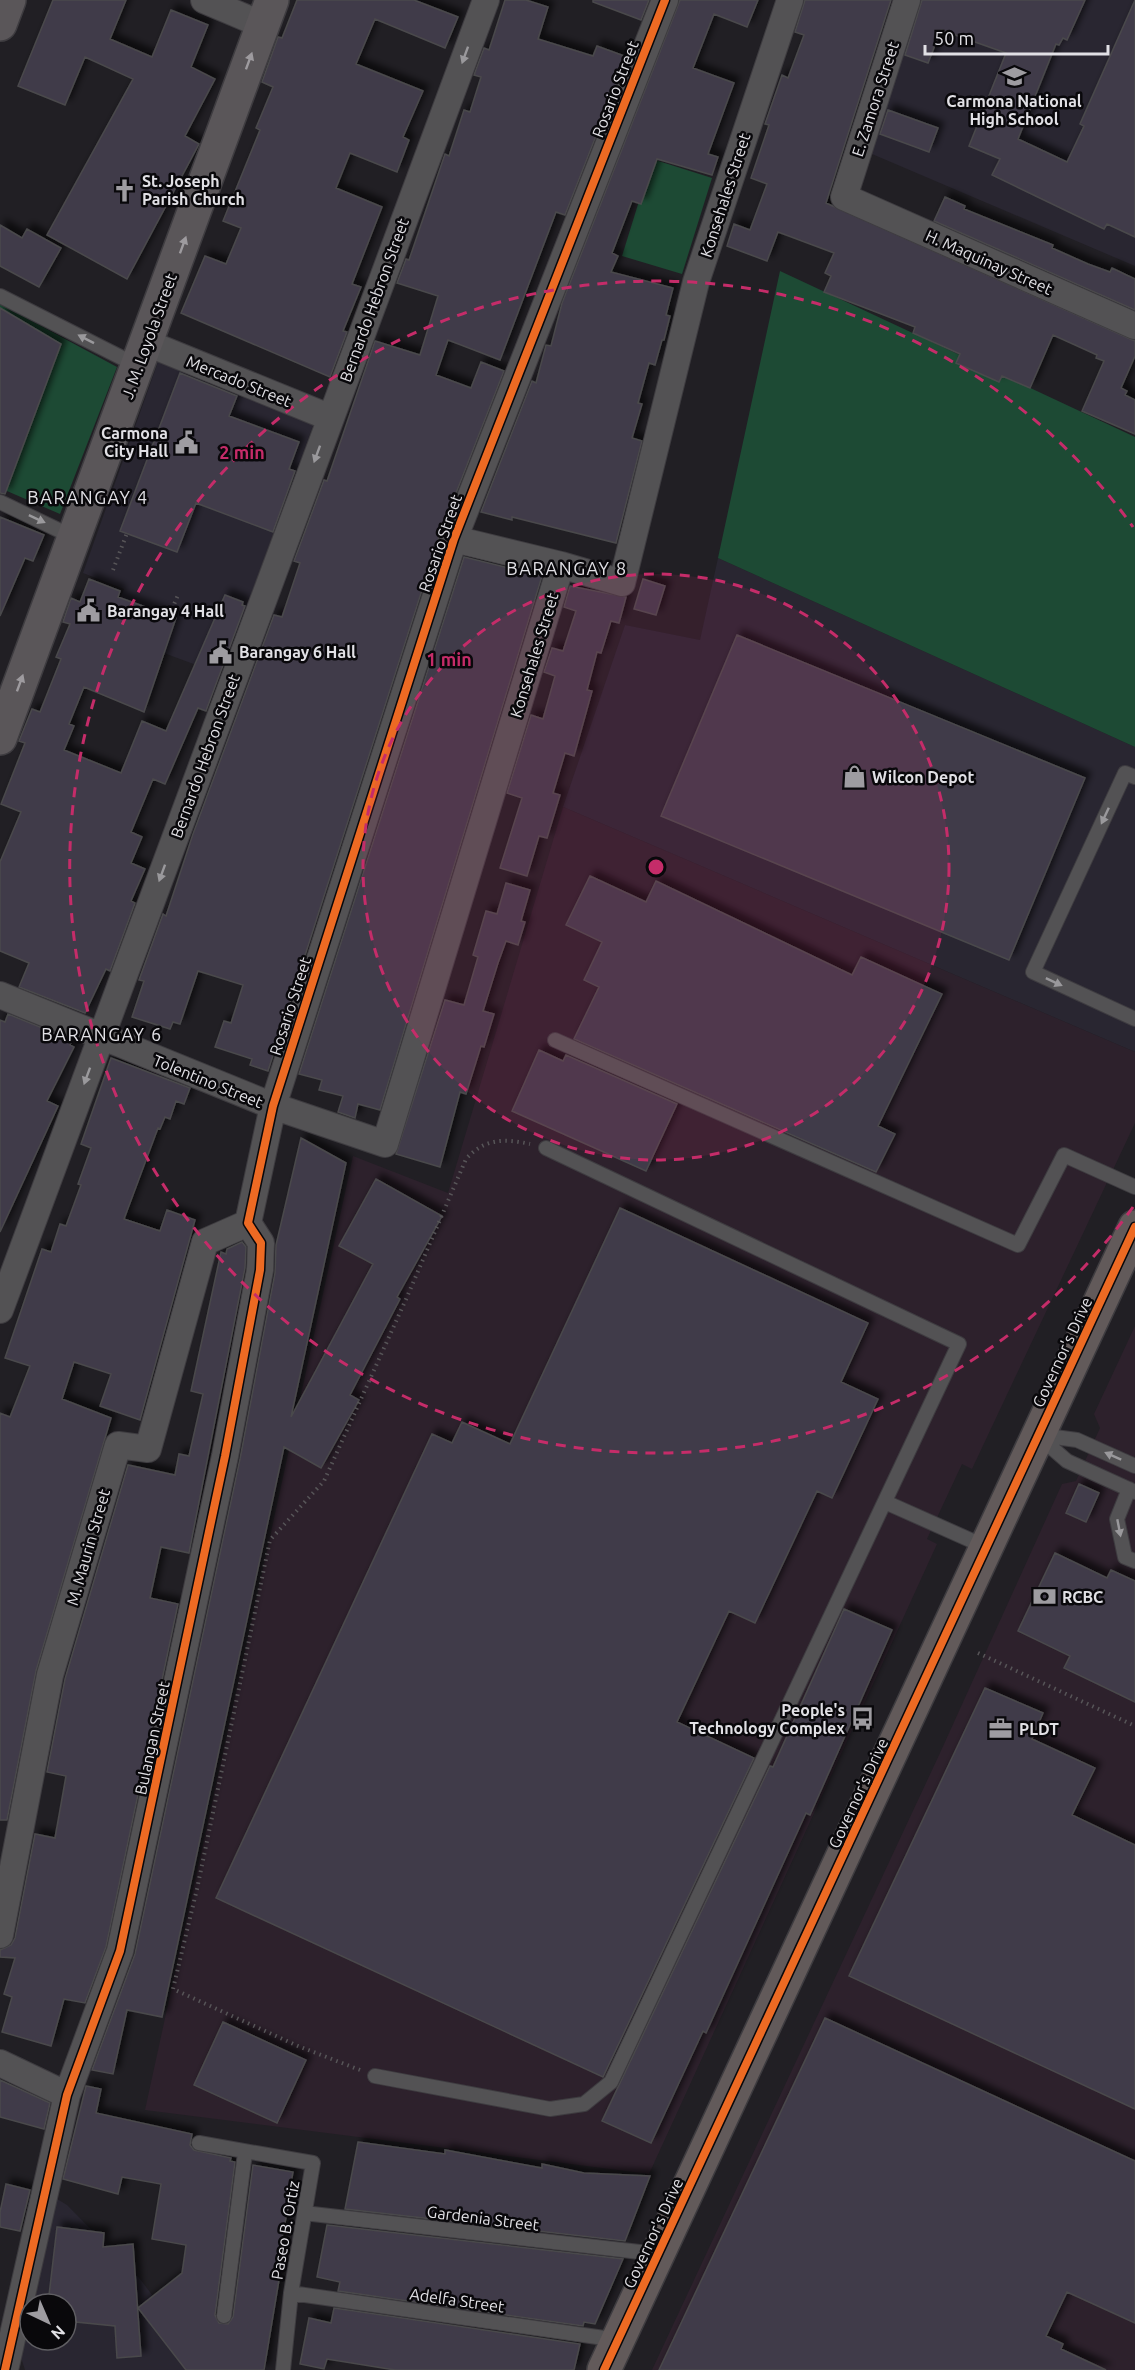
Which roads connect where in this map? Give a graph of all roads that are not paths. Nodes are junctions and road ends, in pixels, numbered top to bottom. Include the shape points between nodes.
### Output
1 (9, 0) edge
2 (204, 0) edge
3 (486, 0) edge
4 (665, 0) edge
5 (790, 0) edge
6 (907, 0) edge
7 (267, 12) edge
8 (0, 24) edge
9 (844, 197) joint
10 (0, 296) edge
11 (1135, 326) edge
12 (143, 355) junction
13 (331, 418) junction
14 (0, 502) edge
15 (73, 537) junction
16 (454, 539) junction
17 (561, 565) junction
18 (0, 738) edge
19 (1135, 777) edge
20 (0, 995) edge
21 (1135, 1019) edge
22 (102, 1036) junction
23 (555, 1040) dead end
24 (273, 1106) junction
25 (385, 1144) joint
26 (546, 1148) road end
27 (1135, 1187) edge
28 (249, 1222) junction
29 (1135, 1227) edge
30 (0, 1310) edge
31 (1037, 1435) junction
32 (1135, 1466) edge
33 (1132, 1491) edge
34 (885, 1502) junction
35 (986, 1547) junction
36 (1135, 1561) edge
37 (0, 1935) edge
38 (0, 2063) edge
39 (375, 2076) road end
40 (66, 2096) junction
41 (199, 2143) dead end
42 (244, 2154) junction
43 (304, 2213) junction
44 (658, 2254) junction
45 (291, 2293) junction
46 (224, 2316) dead end
47 (618, 2340) junction
48 (4, 2370) edge
49 (283, 2370) edge
50 (604, 2370) edge

1 - 8 main road
2 - 7 street
3 -> 13 street, Bernardo Hebron Street
4 - 16 street, Rosario Street
5 - 17 street, Konsehales Street via 696,282 622,583
6 - 9 street, E. Zamora Street
12 -> 7 main road, J. M. Loyola Street
9 - 11 street, H. Maquinay Street
12 -> 10 lane, Mercado Street
12 - 13 street, Mercado Street
12 - 15 main road, J. M. Loyola Street
13 -> 22 street, Bernardo Hebron Street
14 -> 15 lane
18 -> 15 main road, J. M. Loyola Street
16 - 17 street
16 - 24 street, Rosario Street
17 - 25 street, Konsehales Street
19 -> 21 lane via 1125,773 1034,972
20 - 22 street, Tolentino Street
22 - 24 street, Tolentino Street
22 -> 30 street, Bernardo Hebron Street
23 - 27 lane via 1018,1245 1064,1155
24 - 25 street, Tolentino Street
24 - 28 street
26 - 34 lane via 959,1344
28 - 37 street, M. Maurin Street via 205,1242 148,1449 118,1445 50,1675
28 - 40 street, Bulangan Street via 261,1243 260,1270 218,1490 120,1951
29 - 31 highway, Governor's Drive
32 -> 31 lane via 1077,1440
31 - 33 lane via 1067,1461
31 - 35 highway, Governor's Drive
33 -> 36 lane via 1117,1518 1125,1557
34 - 35 lane
34 - 39 lane via 611,2082 584,2104 550,2109
35 - 44 highway, Governor's Drive
38 - 40 street
40 - 48 street, Bulangan Street
41 - 42 lane, Paseo B. Ortiz
42 - 43 lane, Paseo B. Ortiz via 313,2163
42 - 46 lane
43 - 44 lane, Gardenia Street
43 - 45 lane, Paseo B. Ortiz
44 - 47 highway, Governor's Drive
45 - 47 lane, Adelfa Street
45 - 49 lane, Paseo B. Ortiz
47 - 50 highway, Governor's Drive

